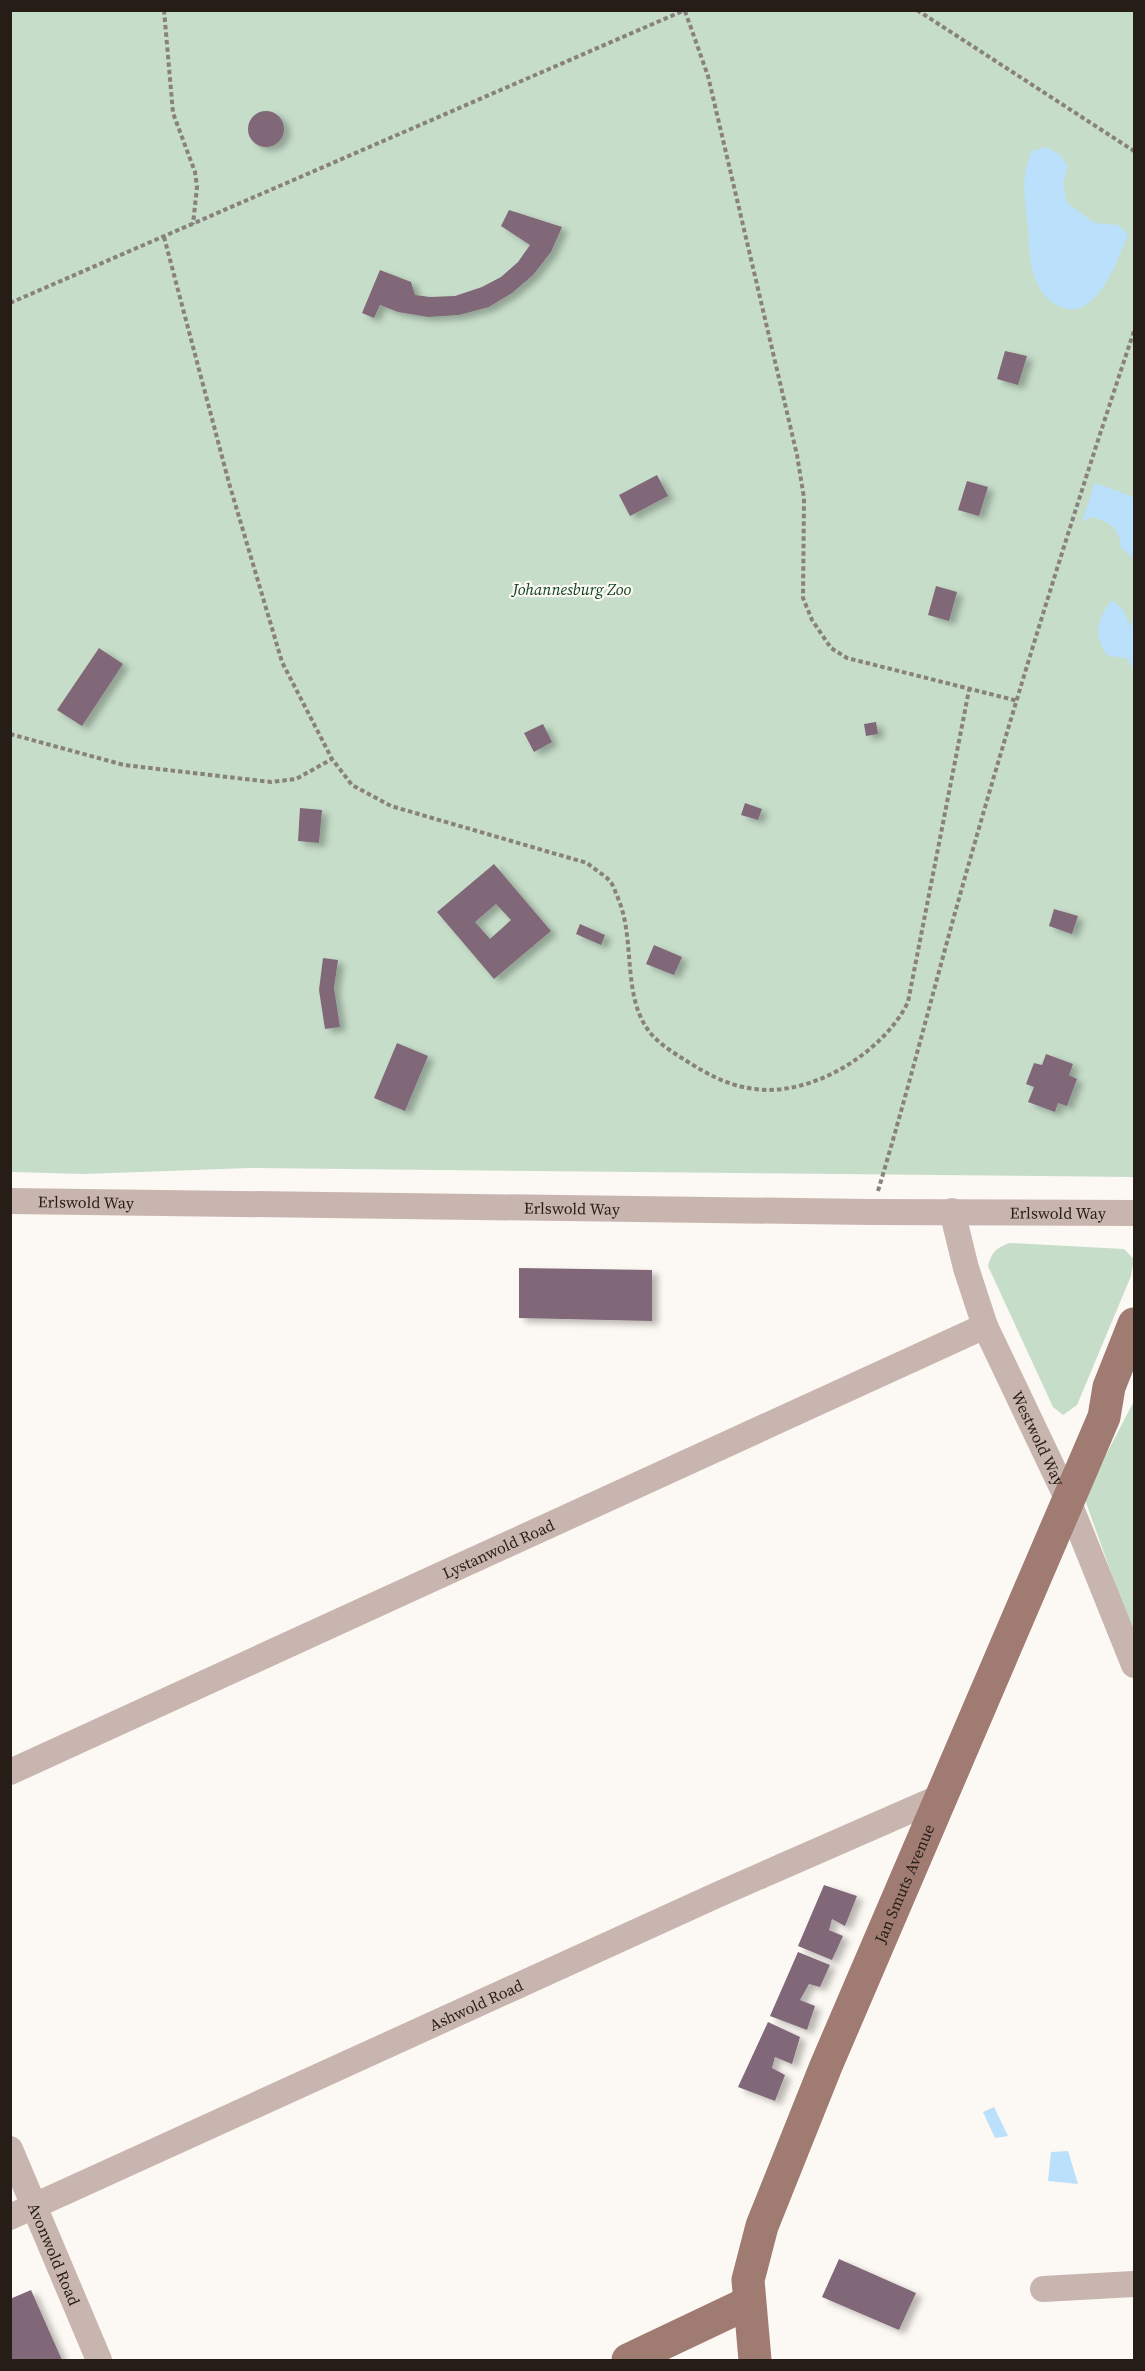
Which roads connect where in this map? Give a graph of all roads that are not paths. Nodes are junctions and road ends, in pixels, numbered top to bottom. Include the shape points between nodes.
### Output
1 (10, 1201) edge
2 (952, 1211) junction
3 (1134, 1213) edge
4 (1134, 1324) edge
5 (985, 1326) junction
6 (1134, 1373) edge
7 (1104, 1417) junction
8 (1067, 1498) junction
9 (1134, 1665) edge
10 (10, 1772) edge
11 (943, 1796) junction
12 (10, 2149) edge
13 (22, 2212) edge
14 (1134, 2284) edge
15 (1043, 2289) dead end
16 (748, 2303) junction
17 (697, 2328) junction
18 (754, 2354) edge
19 (99, 2361) edge
20 (628, 2361) edge

1 - 2 street, Erlswold Way
2 - 3 street, Erlswold Way
2 - 5 street, Westwold Way
4 - 7 main road, Jan Smuts Avenue via 1109,1387
5 - 8 street, Westwold Way
5 - 10 street, Lystanwold Road
6 - 7 main road, Jan Smuts Avenue via 1122,1397
7 - 8 main road, Jan Smuts Avenue
8 - 9 street, Westwold Way
8 - 11 main road, Jan Smuts Avenue
11 - 13 street, Ashwold Road via 663,1919
11 - 16 main road, Jan Smuts Avenue via 826,2066 762,2226 750,2269
12 - 13 street, Avonwold Road
13 - 19 street, Avonwold Road
14 - 15 street
16 - 17 main road
16 - 18 main road, Jan Smuts Avenue
17 - 18 main road via 718,2331
17 - 20 main road

